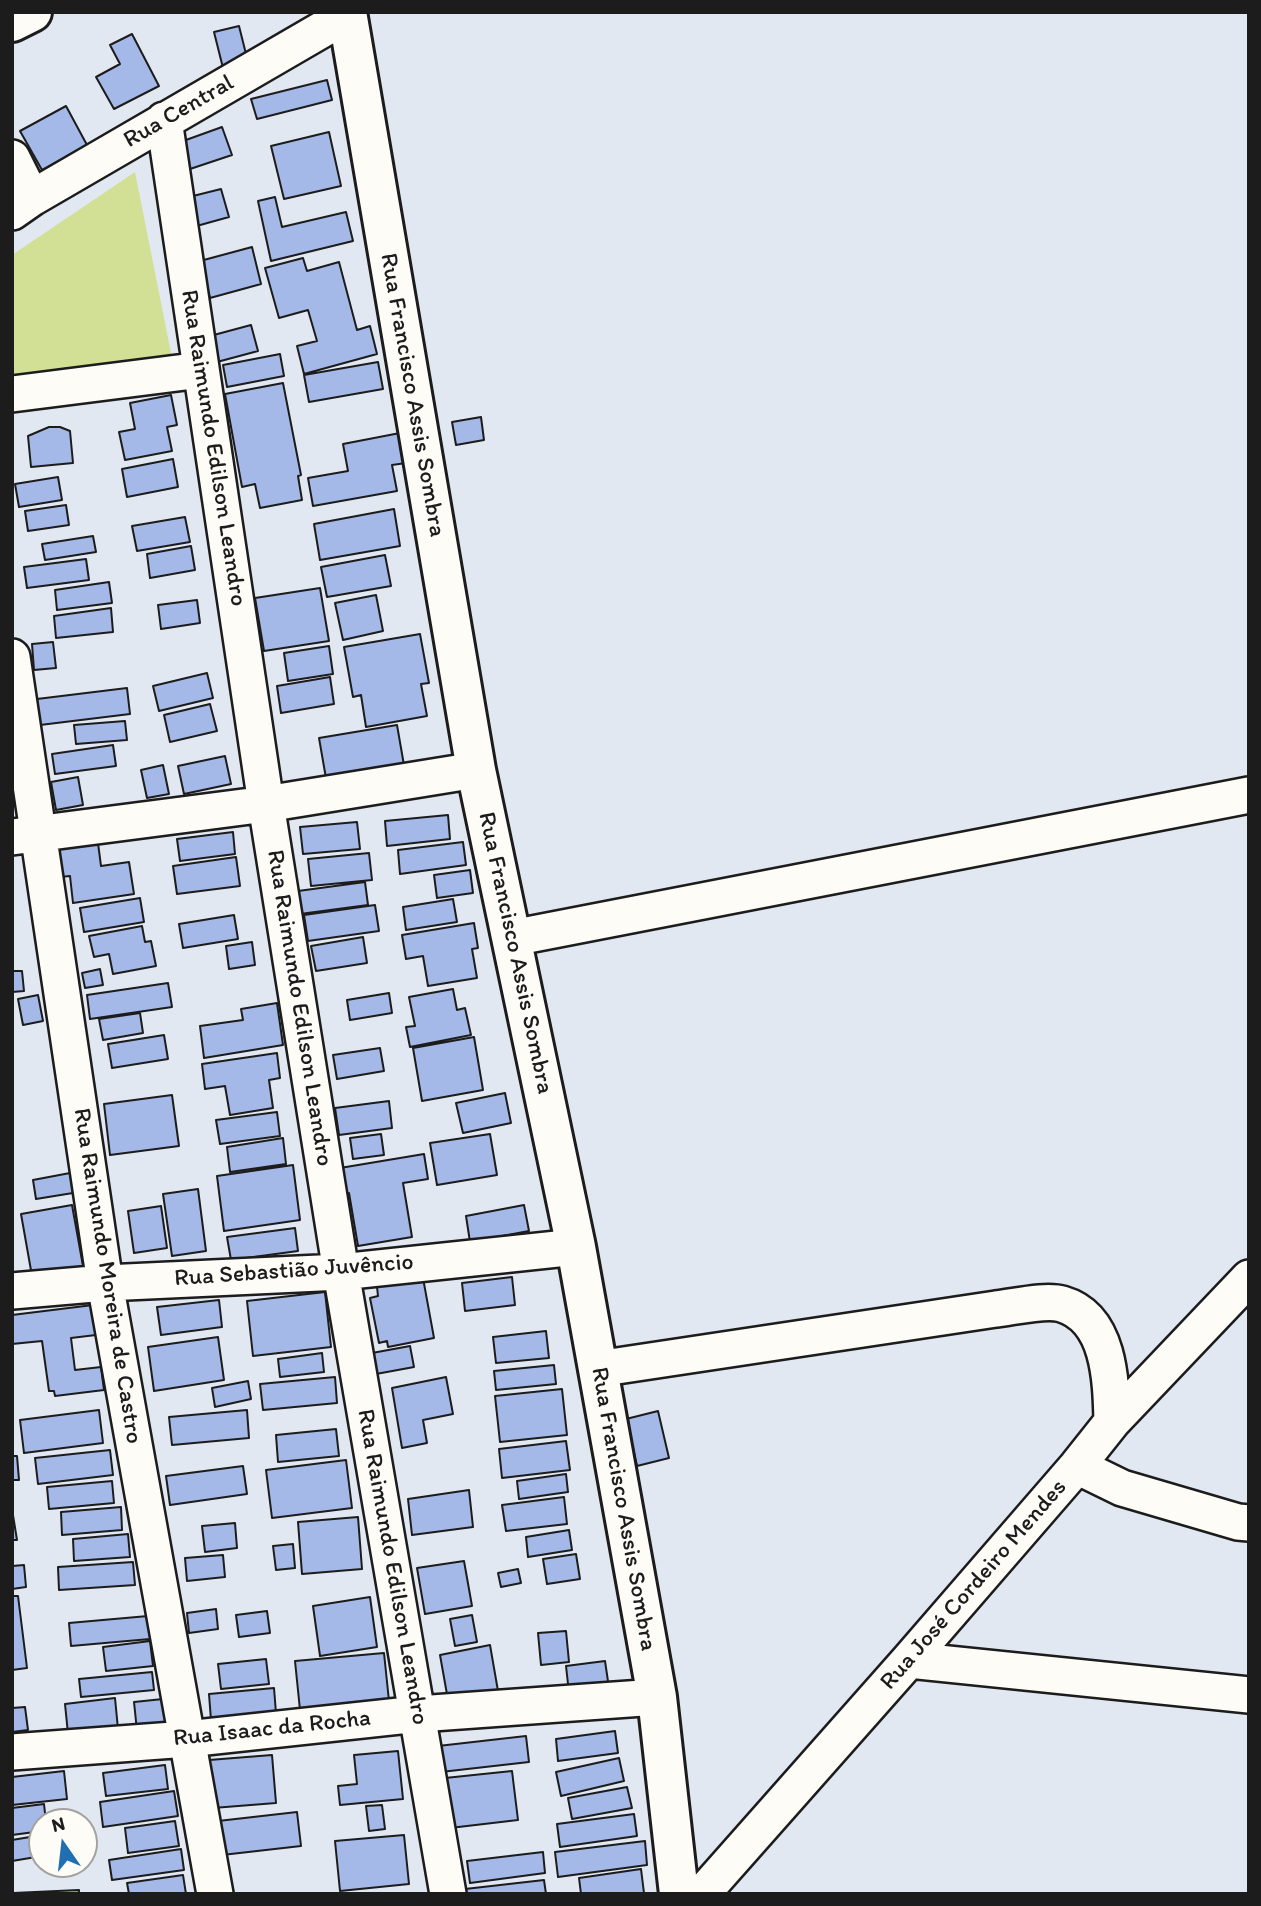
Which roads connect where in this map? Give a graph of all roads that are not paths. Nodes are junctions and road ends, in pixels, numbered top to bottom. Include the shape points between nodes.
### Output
1 (32, 12) edge
2 (347, 13) edge
3 (12, 22) edge
4 (164, 120) junction
5 (12, 158) edge
6 (22, 205) edge
7 (201, 370) junction
8 (12, 394) edge
9 (12, 657) edge
10 (476, 770) junction
11 (1249, 795) edge
12 (267, 804) junction
13 (25, 836) edge
14 (512, 938) junction
15 (576, 1247) junction
16 (341, 1272) junction
17 (1249, 1278) edge
18 (105, 1283) junction
19 (12, 1291) edge
20 (597, 1369) junction
21 (1112, 1422) junction
22 (1077, 1465) junction
23 (1249, 1523) edge
24 (909, 1660) junction
25 (1249, 1695) edge
26 (657, 1697) junction
27 (418, 1714) junction
28 (187, 1739) junction
29 (12, 1752) edge
30 (215, 1894) edge
31 (448, 1894) edge
32 (679, 1894) edge
33 (702, 1894) edge

1 - 3 street
2 - 4 street, Rua Central
2 - 10 street, Rua Francisco Assis Sombra
4 - 6 street, Rua Central
4 - 7 street, Rua Raimundo Edilson Leandro
5 - 6 street
7 - 8 street
7 - 12 street, Rua Raimundo Edilson Leandro
9 - 13 street, Rua Raimundo Moreira de Castro
10 - 12 street
10 - 14 street, Rua Francisco Assis Sombra
11 - 14 street
12 - 13 street
12 - 16 street, Rua Raimundo Edilson Leandro
13 - 18 street, Rua Raimundo Moreira de Castro
14 - 15 street, Rua Francisco Assis Sombra
15 - 16 street, Rua Sebastião Juvêncio
15 - 20 street, Rua Francisco Assis Sombra
16 - 18 street, Rua Sebastião Juvêncio
16 - 27 street, Rua Raimundo Edilson Leandro
17 - 21 street, Rua José Cordeiro Mendes
18 - 19 street, Rua Sebastião Juvêncio
18 - 28 street, Rua Raimundo Moreira de Castro
20 - 21 street via 1061,1303 1086,1316 1104,1350
20 - 26 street, Rua Francisco Assis Sombra
21 - 22 street, Rua José Cordeiro Mendes
22 - 23 street via 1122,1488
22 - 24 street, Rua José Cordeiro Mendes
24 - 25 street
24 - 33 street, Rua José Cordeiro Mendes
26 - 27 street, Rua Isaac da Rocha
26 - 32 street, Rua Francisco Assis Sombra
27 - 28 street, Rua Isaac da Rocha
27 - 31 street, Rua Raimundo Edilson Leandro
28 - 29 street, Rua Isaac da Rocha
28 - 30 street, Rua Raimundo Moreira de Castro

